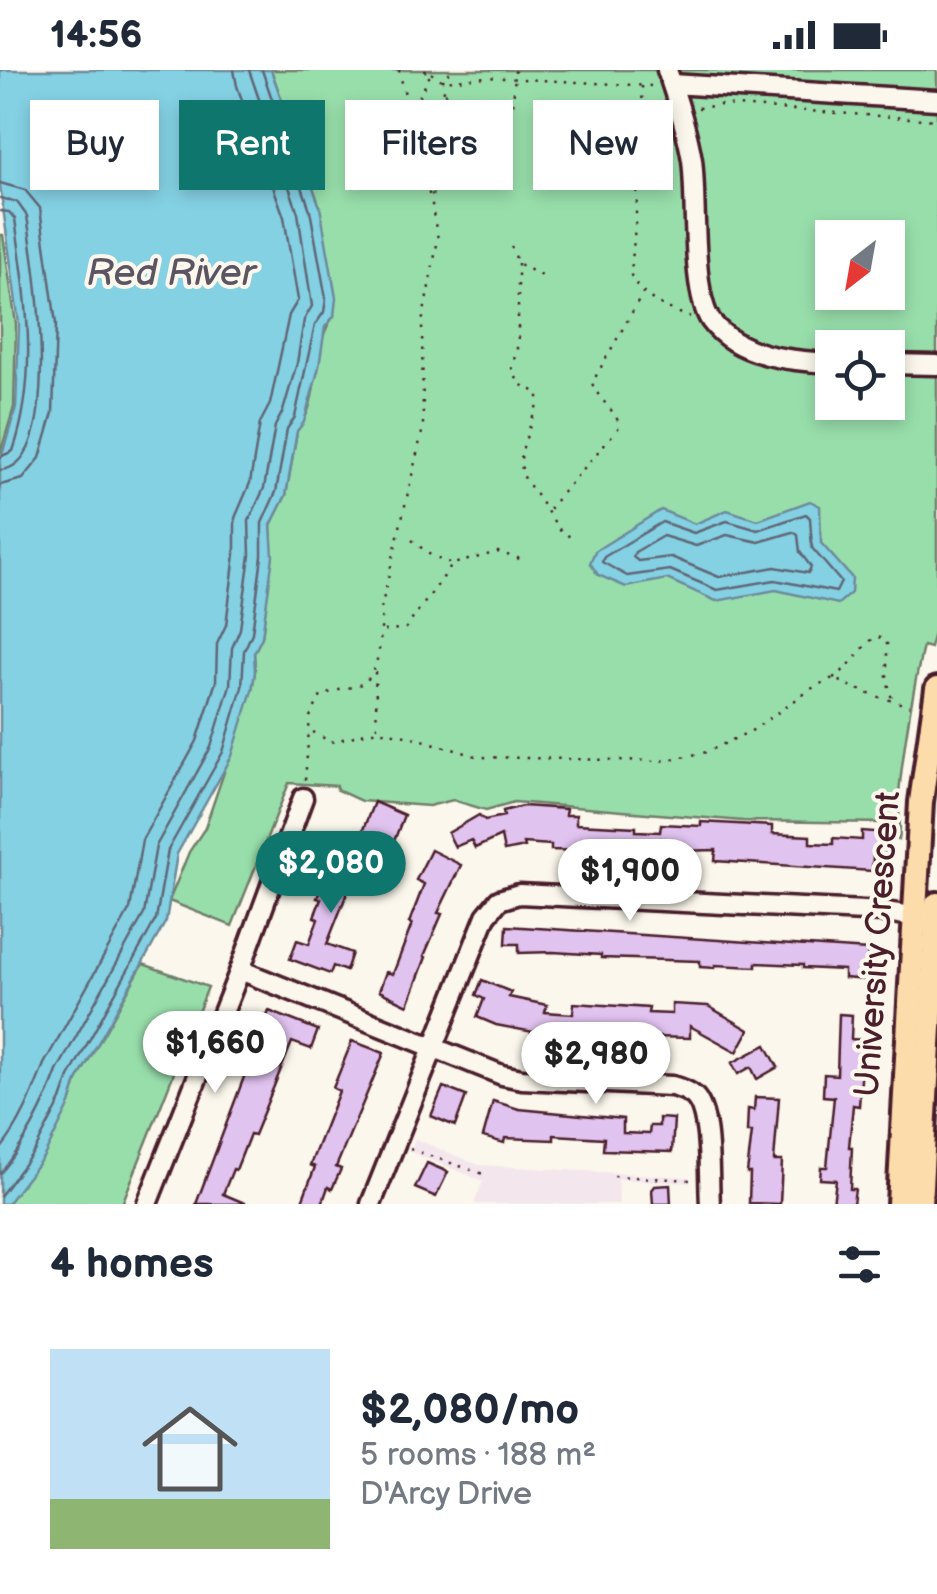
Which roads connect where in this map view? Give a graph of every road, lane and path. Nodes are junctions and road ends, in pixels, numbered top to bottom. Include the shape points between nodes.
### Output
1 (399, 70) edge
2 (422, 70) edge
3 (440, 70) edge
4 (457, 70) edge
5 (509, 70) edge
6 (431, 73) junction
7 (670, 77) edge
8 (443, 78) junction
9 (515, 78) junction
10 (642, 86) junction
11 (652, 86) dead end
12 (444, 92) junction
13 (406, 100) edge
14 (418, 100) edge
15 (456, 100) edge
16 (642, 100) edge
17 (937, 100) edge
18 (513, 108) edge
19 (681, 114) junction
20 (937, 120) edge
21 (428, 190) edge
22 (637, 190) edge
23 (432, 208) junction
24 (511, 246) dead end
25 (518, 263) junction
26 (543, 277) dead end
27 (643, 292) junction
28 (711, 320) junction
29 (815, 362) edge
30 (905, 364) edge
31 (937, 365) edge
32 (548, 510) junction
33 (412, 540) dead end
34 (573, 540) dead end
35 (523, 560) dead end
36 (454, 564) junction
37 (382, 631) junction
38 (375, 672) junction
39 (833, 678) junction
40 (937, 689) edge
41 (892, 701) junction
42 (910, 706) dead end
43 (377, 730) junction
44 (312, 731) junction
45 (303, 798) joint
46 (937, 904) edge
47 (929, 919) edge
48 (240, 970) junction
49 (435, 1048) junction
50 (931, 1112) edge
51 (395, 1144) junction
52 (489, 1176) dead end
53 (614, 1176) dead end
54 (708, 1181) junction
55 (147, 1204) edge
56 (371, 1204) edge
57 (710, 1204) edge
58 (899, 1204) edge
59 (920, 1204) edge

1 - 13 path
2 - 6 path
3 - 8 path
4 - 8 path
5 - 9 path
6 - 8 path
6 - 14 path
7 - 17 street
7 - 19 street
8 - 9 path
8 - 12 path
9 - 10 path
9 - 18 path
10 - 11 path
10 - 16 path
12 - 15 path
12 - 23 path via 434,137
19 - 20 path via 721,105
19 - 28 street via 692,164 701,290
21 - 23 path
22 - 27 path via 630,275
23 - 37 path via 438,239 422,323 423,428 380,609
24 - 25 path
25 - 26 path
25 - 32 path via 512,368 519,384 538,393 521,453 522,474
27 - 28 path via 674,311
27 - 32 path via 592,383 620,426
28 - 29 street via 765,354
30 - 31 street
32 - 34 path
33 - 36 path
35 - 36 path via 498,552
36 - 37 path via 406,628
37 - 38 path
38 - 43 path
38 - 44 path via 366,683 322,696 310,717
39 - 41 path
39 - 41 path via 877,636 887,642
39 - 43 path via 753,730 707,752 660,761 479,757
40 - 47 main road, University Crescent via 922,783
41 - 42 path
43 - 44 path via 331,742
44 - 45 path
45 - 48 street
46 - 47 main road, University Crescent
47 - 49 street via 518,894 498,900 486,916
47 - 50 main road, University Crescent
47 - 58 main road, University Crescent
48 - 49 street
48 - 55 street
49 - 51 street
49 - 54 street via 522,1080 685,1090 702,1107
50 - 59 main road, University Crescent
51 - 52 path
51 - 56 street
53 - 54 path
54 - 57 street

